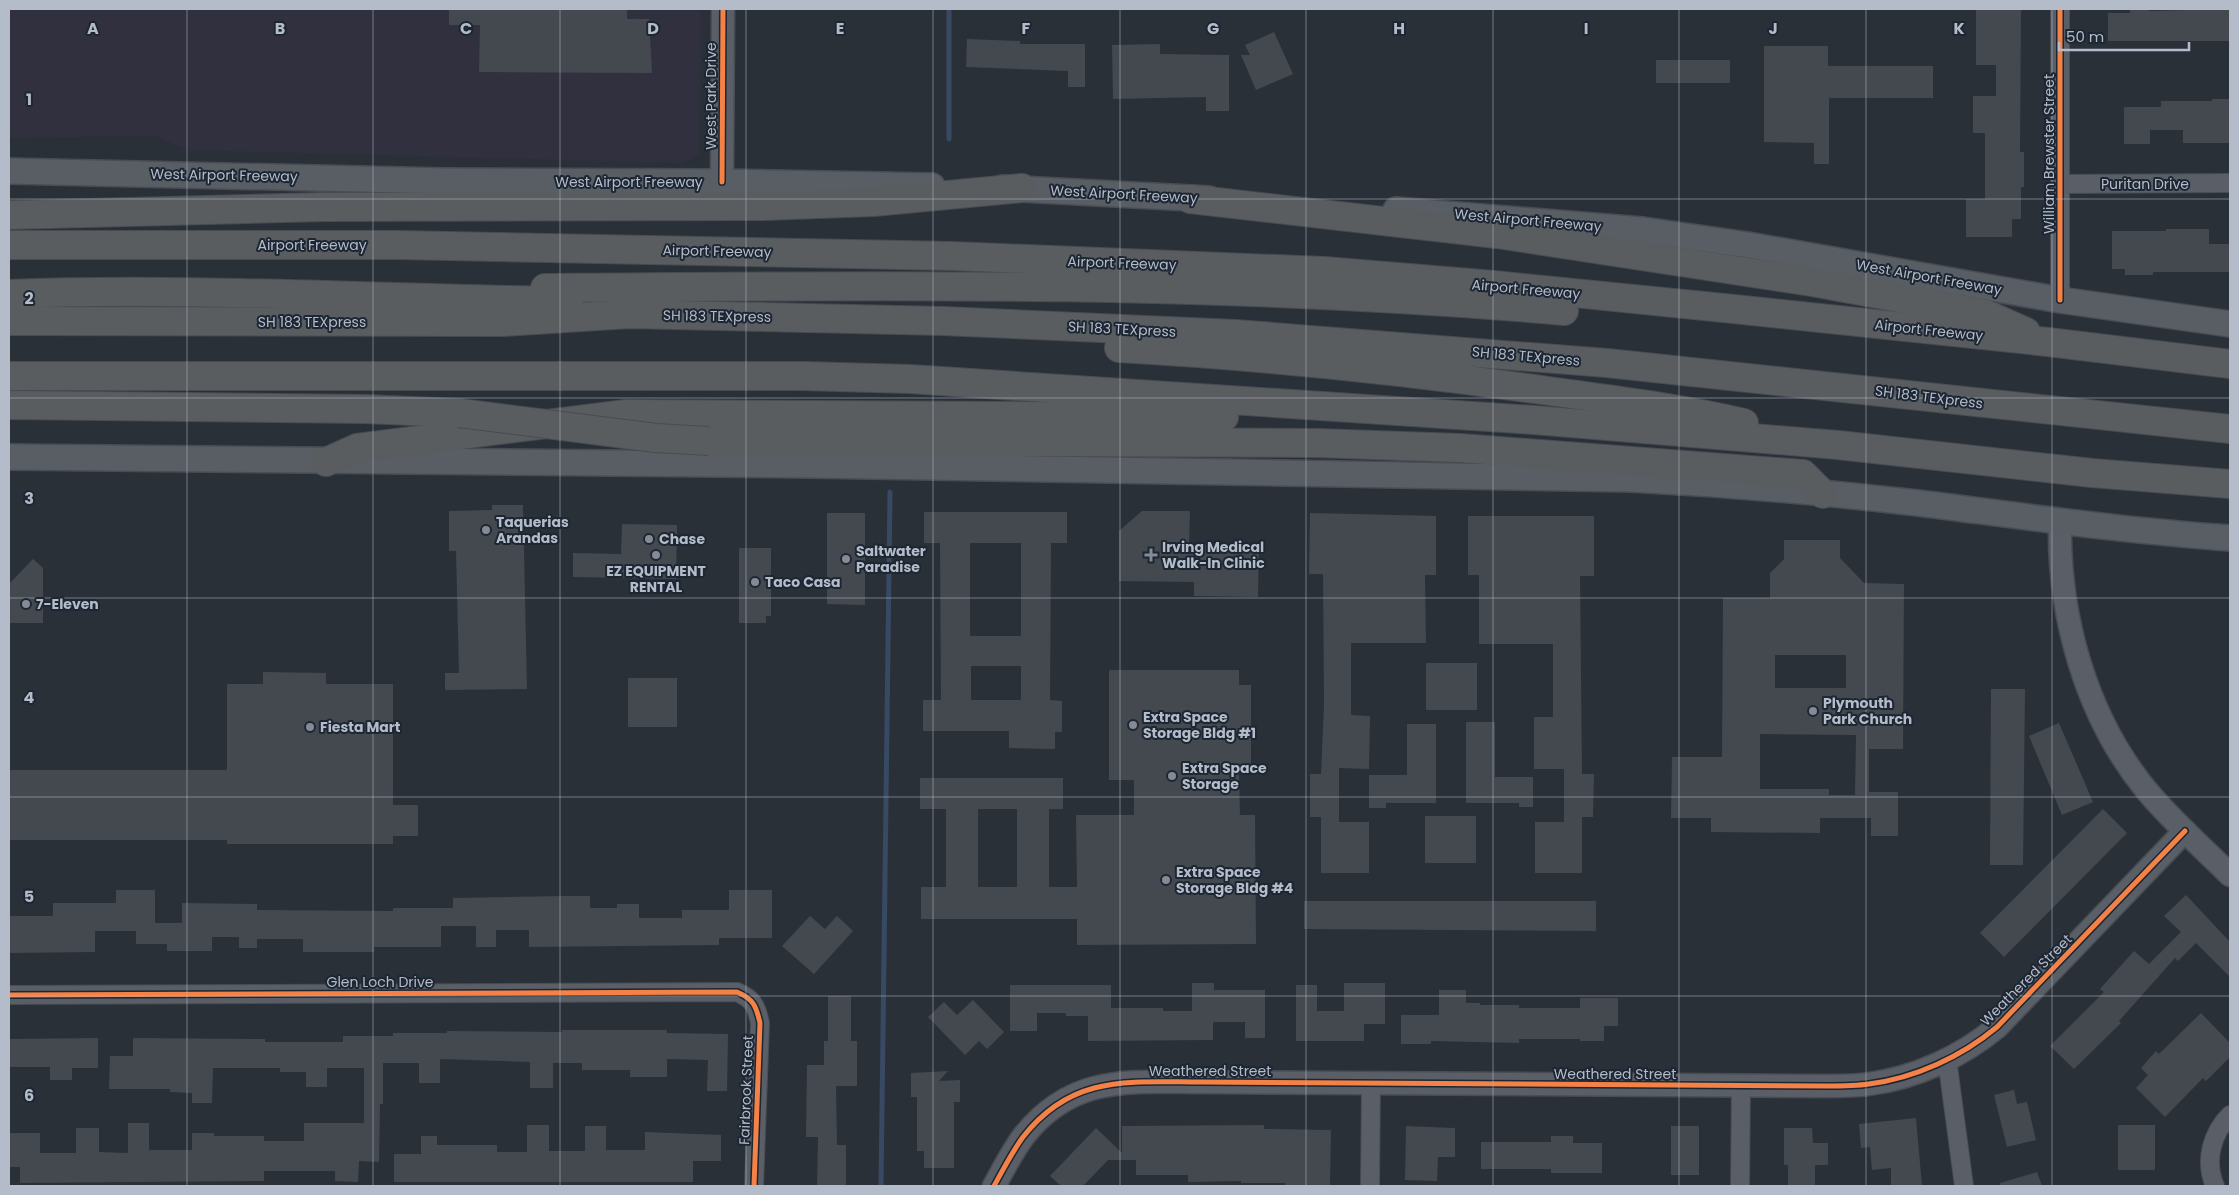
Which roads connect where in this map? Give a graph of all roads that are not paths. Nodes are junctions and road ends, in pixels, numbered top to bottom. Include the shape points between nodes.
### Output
1 (723, 9) edge
2 (2060, 9) edge
3 (10, 175) edge
4 (722, 182) junction
5 (2230, 183) edge
6 (2060, 184) junction
7 (1022, 188) junction
8 (1190, 199) junction
9 (9, 215) edge
10 (9, 245) edge
11 (284, 293) junction
12 (9, 294) edge
13 (2060, 300) junction
14 (1724, 308) junction
15 (9, 322) edge
16 (503, 322) junction
17 (2230, 324) edge
18 (2048, 342) junction
19 (2230, 364) edge
20 (9, 376) edge
21 (9, 405) edge
22 (1334, 407) junction
23 (2230, 413) edge
24 (2230, 429) edge
25 (1838, 445) junction
26 (9, 457) edge
27 (326, 462) junction
28 (2230, 484) edge
29 (1823, 494) junction
30 (2060, 521) junction
31 (2230, 538) edge
32 (2185, 830) junction
33 (2230, 875) edge
34 (9, 996) edge
35 (749, 998) joint
36 (1947, 1059) junction
37 (1371, 1083) junction
38 (1741, 1086) junction
39 (2230, 1115) edge
40 (754, 1186) edge
41 (994, 1186) edge
42 (1370, 1186) edge
43 (1740, 1186) edge
44 (1964, 1186) edge
45 (2215, 1186) edge

1 - 4 street, West Park Drive
2 - 6 street, William Brewster Street
3 - 4 main road, West Airport Freeway via 171,174 444,181
4 - 7 main road, West Airport Freeway
5 - 6 street, Puritan Drive
6 - 13 street, William Brewster Street
7 - 8 main road, West Airport Freeway
7 - 9 highway via 873,202 763,206 323,207
8 - 13 main road, West Airport Freeway via 1276,202 1638,230 1748,245
8 - 18 highway via 1497,234 1812,282 1986,314
10 - 14 highway, Airport Freeway via 399,245 952,256 1324,271
11 - 12 highway, SH 183 TEXpress
11 - 14 highway via 504,288 1025,286 1350,296 1643,317
11 - 23 highway, SH 183 TEXpress via 494,301 986,306 1322,324 1569,343 1895,376 2083,400
13 - 17 main road, West Airport Freeway
14 - 18 highway, Airport Freeway
15 - 16 highway, SH 183 TEXpress
16 - 24 highway, SH 183 TEXpress via 639,315 943,321 1235,334 1607,363
16 - 25 highway via 946,338 1245,355 1487,382 1688,411
18 - 19 highway, Airport Freeway
20 - 22 highway via 803,376 910,379
21 - 29 highway, bridge via 459,413 656,438 709,441 1297,443 1460,448 1803,474
22 - 25 highway
22 - 27 highway via 1290,417 626,414 357,448
25 - 28 highway
26 - 27 main road
27 - 29 main road via 736,464 1498,476 1636,479
29 - 30 main road
30 - 31 main road
30 - 32 street via 2064,589 2075,653 2082,672 2124,758 2147,791
32 - 33 street
32 - 36 street, Weathered Street via 1997,1027 1979,1042
34 - 35 street, Glen Loch Drive via 717,991 737,992
35 - 40 street, Fairbrook Street via 760,1023
36 - 38 street, Weathered Street via 1906,1076 1868,1084
36 - 44 street
37 - 38 street, Weathered Street
37 - 41 street, Weathered Street via 1106,1084 1071,1095 1043,1114 1022,1138
37 - 42 street
38 - 43 street
39 - 45 street via 2215,1134 2209,1156

